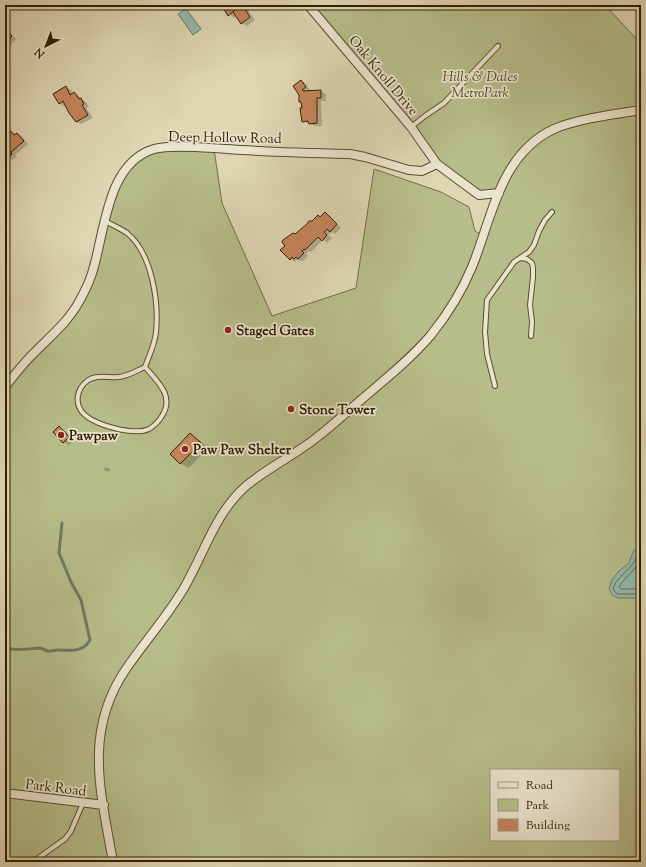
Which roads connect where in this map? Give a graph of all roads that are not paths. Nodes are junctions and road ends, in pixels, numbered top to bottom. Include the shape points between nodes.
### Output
1 (308, 5) edge
2 (498, 46) dead end
3 (641, 110) edge
4 (411, 127) junction
5 (438, 164) junction
6 (498, 193) junction
7 (552, 212) dead end
8 (104, 221) junction
9 (520, 258) junction
10 (531, 336) dead end
11 (145, 367) junction
12 (495, 386) dead end
13 (5, 387) edge
14 (5, 794) edge
15 (83, 803) junction
16 (104, 805) junction
17 (34, 861) dead end
18 (113, 862) edge

1 - 4 street, Oak Knoll Drive
2 - 4 lane via 444,103
3 - 6 street via 564,125 551,130 527,148 514,163
4 - 5 street, Oak Knoll Drive
5 - 6 street, Oak Knoll Drive via 480,195
5 - 8 street, Deep Hollow Road via 422,171 409,170 350,154 167,147 154,149 131,163 117,184
6 - 16 street via 472,269 432,334 392,374 311,442 243,488 230,504 214,529 186,586 126,669 107,706 98,751
7 - 9 lane via 545,220 534,245
8 - 11 lane via 126,232 139,245 148,263 154,288 157,320 156,334
8 - 13 street, Deep Hollow Road via 93,270 79,302
9 - 10 lane via 527,259 533,268
9 - 12 lane via 514,262 487,300 484,332
11 - 11 lane via 164,389 167,398 167,405 156,424 138,432 118,429 95,421 83,413 78,404 77,394 88,380 96,377 119,377
14 - 15 street, Park Road
15 - 16 street, Park Road
15 - 17 lane via 76,822 65,839
16 - 18 street

